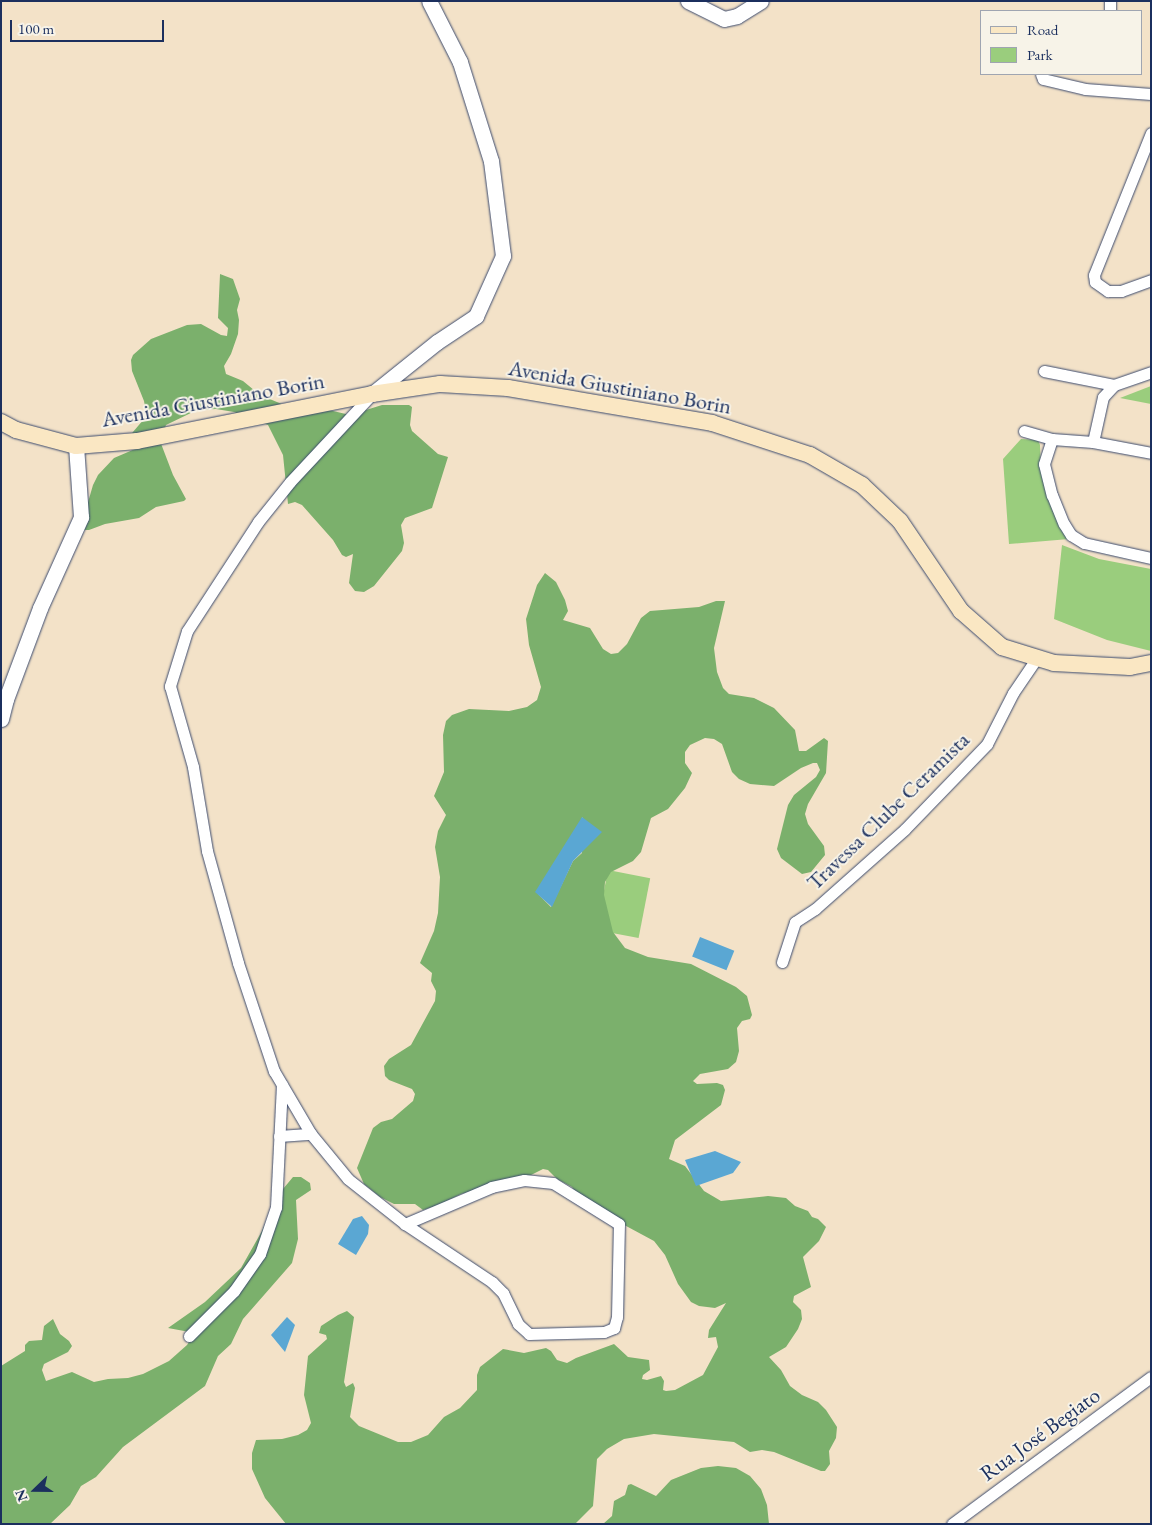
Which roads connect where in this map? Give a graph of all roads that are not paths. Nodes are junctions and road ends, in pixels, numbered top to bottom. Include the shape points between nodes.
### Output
1 (429, 1) edge
2 (688, 1) edge
3 (762, 1) edge
4 (1041, 75) edge
5 (1151, 94) edge
6 (1151, 133) edge
7 (1151, 280) edge
8 (1044, 371) dead end
9 (1151, 372) edge
10 (1114, 385) junction
11 (372, 394) junction
12 (1, 422) edge
13 (1024, 431) dead end
14 (1052, 438) junction
15 (1093, 442) junction
16 (76, 446) junction
17 (1151, 452) edge
18 (1151, 558) edge
19 (1036, 659) junction
20 (1151, 664) edge
21 (1, 719) edge
22 (782, 962) dead end
23 (282, 1085) junction
24 (312, 1134) junction
25 (280, 1136) junction
26 (405, 1224) junction
27 (188, 1336) dead end
28 (1151, 1377) edge
29 (957, 1523) edge

1 - 11 street via 460,62 491,161 502,256 476,316 437,342
2 - 3 street via 724,19 737,16
4 - 5 street via 1043,80 1085,89
6 - 7 street via 1094,275 1095,282 1108,291 1121,291
8 - 10 street
9 - 10 street
10 - 15 street via 1103,397
11 - 16 main road, Avenida Giustiniano Borin via 137,440
11 - 19 main road, Avenida Giustiniano Borin via 440,384 508,388 712,423 810,455 862,485 900,521 961,611 1002,647
11 - 23 street via 290,482 258,522 187,631 170,686 193,767 206,851 235,953 274,1071
12 - 16 main road, Avenida Giustiniano Borin via 16,430
13 - 14 street
14 - 15 street
14 - 18 street via 1044,464 1052,495 1071,535 1084,544
15 - 17 street
16 - 21 street via 81,517 40,608
19 - 20 main road, Avenida Giustiniano Borin via 1130,667
19 - 22 street, Travessa Clube Ceramista via 1013,693 987,744 905,829 815,909 795,922
23 - 24 street
23 - 25 street
24 - 25 street
24 - 26 street via 348,1179
25 - 27 street via 276,1207 260,1254 234,1291
26 - 26 street via 492,1282 503,1292 518,1324 529,1334 604,1332 614,1328 619,1224 553,1183 524,1180 492,1187
28 - 29 street, Rua José Begiato

